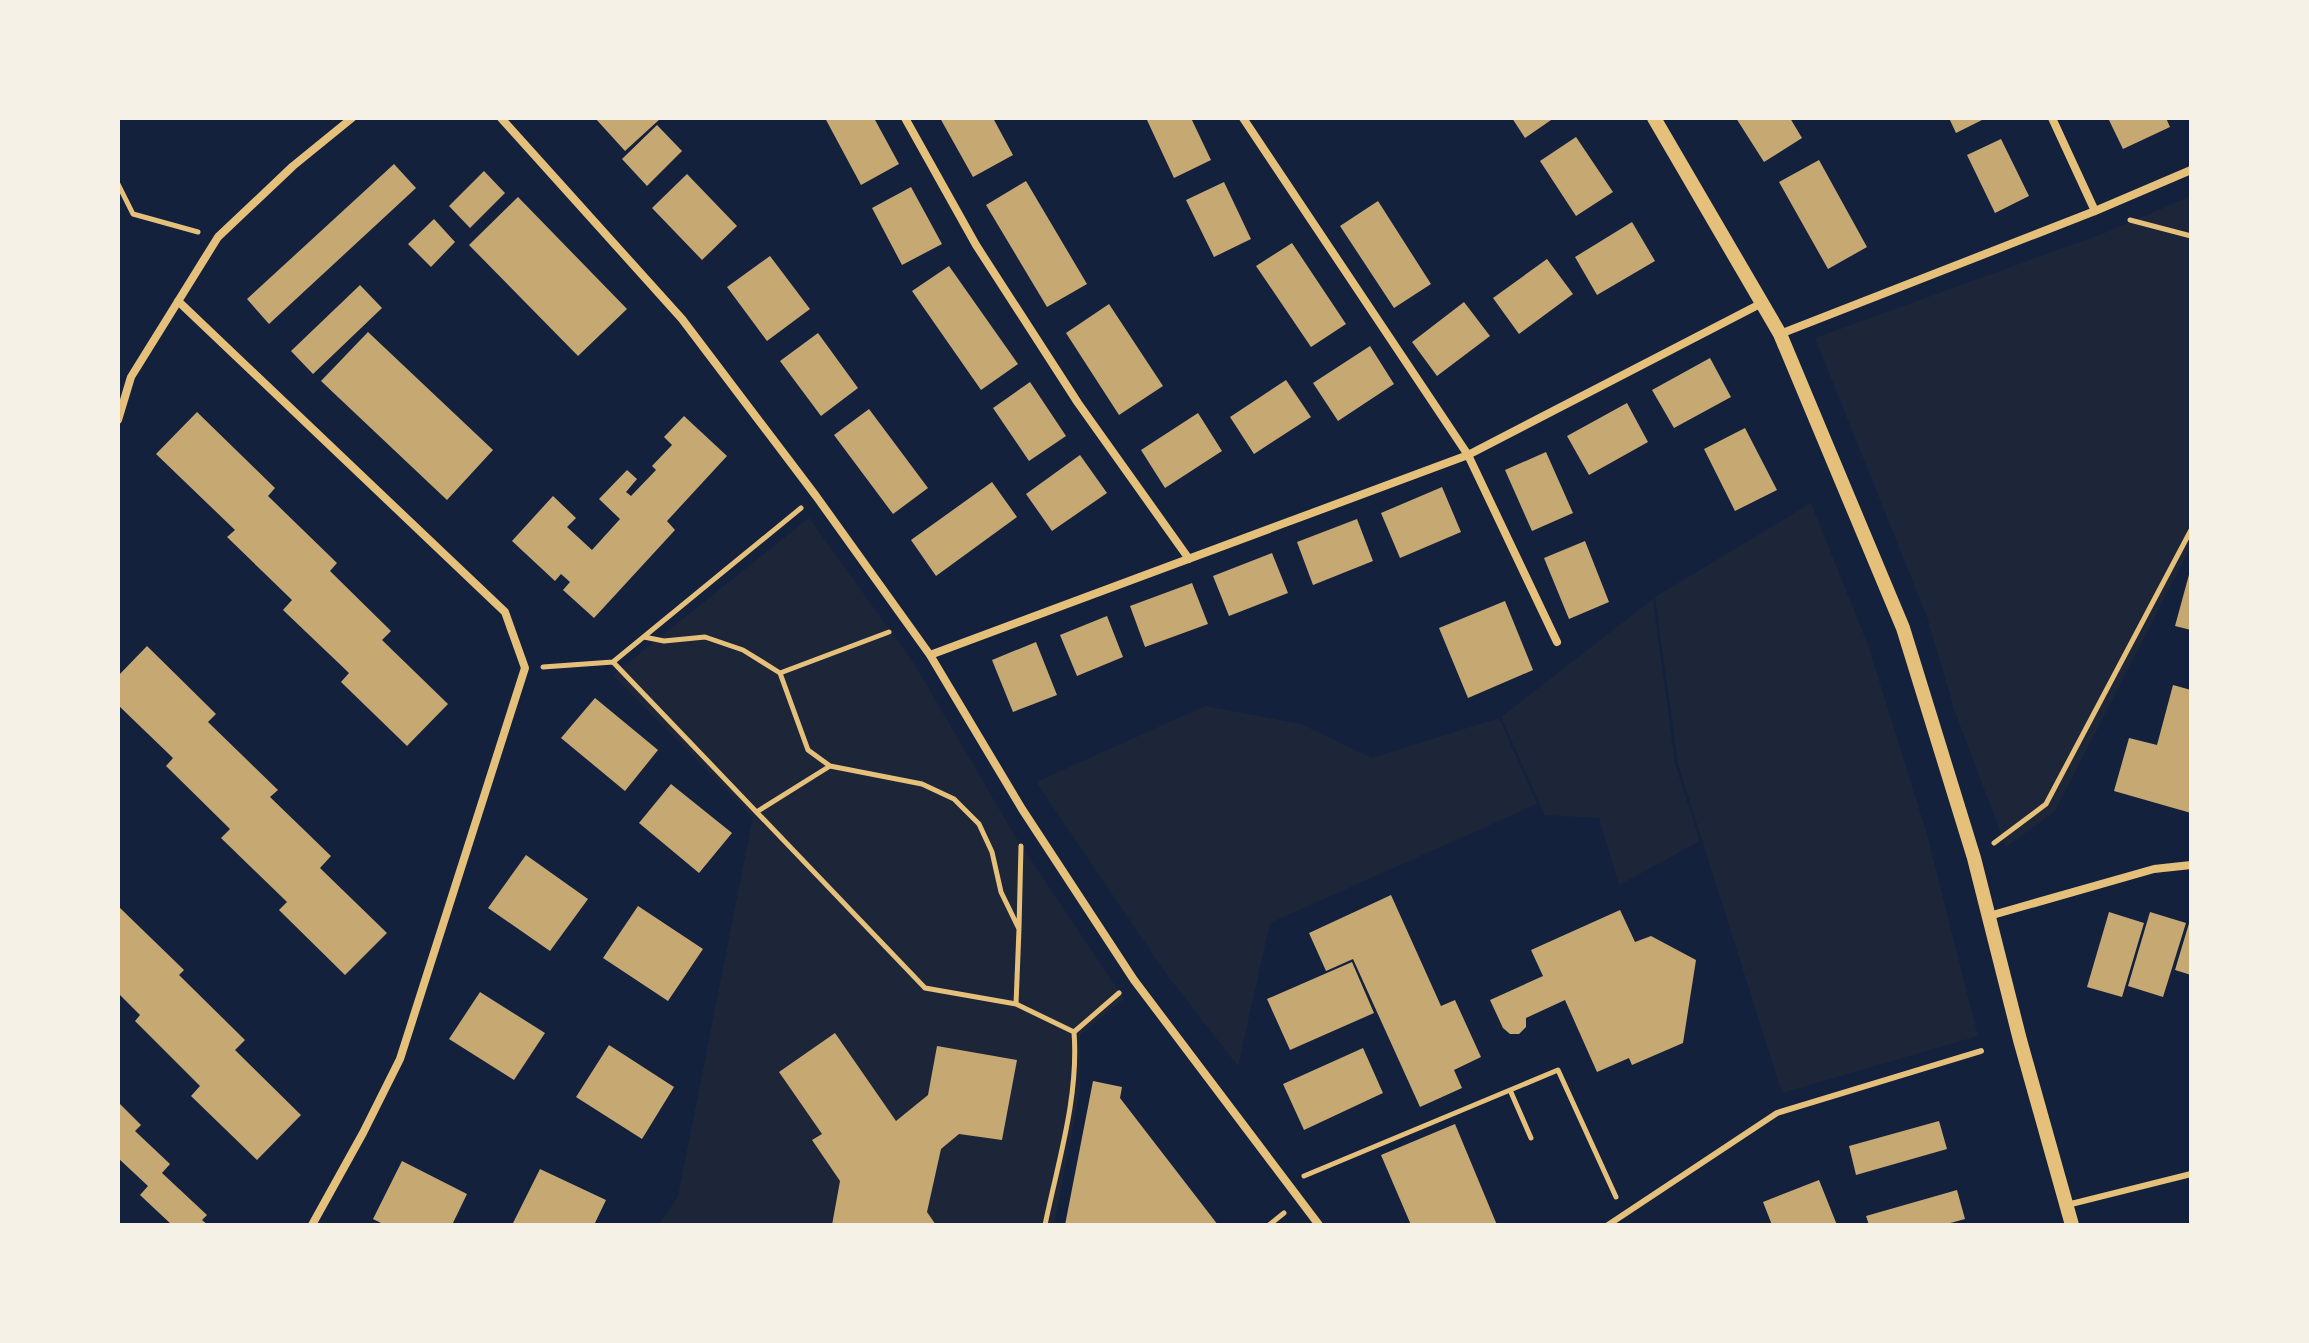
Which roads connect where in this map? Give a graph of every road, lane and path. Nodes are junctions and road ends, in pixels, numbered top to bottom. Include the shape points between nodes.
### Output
1 (352, 118) edge
2 (501, 118) edge
3 (905, 118) edge
4 (1243, 118) edge
5 (1654, 118) edge
6 (2052, 118) edge
7 (2191, 170) edge
8 (118, 184) edge
9 (2095, 211) junction
10 (2191, 236) edge
11 (218, 237) junction
12 (178, 301) junction
13 (1763, 303) junction
14 (1780, 334) junction
15 (118, 420) edge
16 (1468, 455) junction
17 (816, 496) junction
18 (2191, 530) edge
19 (1189, 559) junction
20 (909, 625) junction
21 (644, 637) junction
22 (1557, 642) dead end
23 (930, 655) junction
24 (613, 662) junction
25 (525, 668) junction
26 (780, 673) junction
27 (830, 766) junction
28 (1022, 809) junction
29 (758, 811) junction
30 (1974, 858) junction
31 (2191, 865) edge
32 (1989, 916) junction
33 (1019, 929) junction
34 (1134, 980) junction
35 (1016, 1004) junction
36 (1074, 1032) junction
37 (1981, 1051) dead end
38 (1510, 1090) junction
39 (1531, 1138) dead end
40 (2191, 1174) edge
41 (1289, 1182) junction
42 (2066, 1205) junction
43 (1625, 1216) junction
44 (312, 1225) edge
45 (1045, 1225) edge
46 (1319, 1225) edge
47 (1608, 1225) edge
48 (2072, 1225) edge

1 - 11 street
2 - 17 street via 682,319
3 - 19 street via 984,258
4 - 16 street
5 - 13 street
6 - 9 street
7 - 9 street
8 - 11 path via 133,214
9 - 10 path
9 - 14 street
11 - 12 street
12 - 15 street via 131,377
12 - 25 street via 505,612
13 - 14 street
13 - 16 street
14 - 30 street via 1903,628
16 - 19 street
16 - 22 street
17 - 20 street
17 - 21 path
18 - 30 path via 2046,804
19 - 23 street
20 - 23 street
20 - 26 path
21 - 24 path
21 - 26 path via 705,637 743,650
23 - 28 street
24 - 25 path
24 - 29 path
25 - 44 street via 400,1059
26 - 27 path via 808,750
27 - 29 path
27 - 33 path via 922,784 954,799 979,824
28 - 33 path
28 - 34 street
29 - 35 path via 925,988
30 - 32 street
31 - 32 street via 2154,869
32 - 42 street
33 - 35 path
34 - 36 path
34 - 41 street
35 - 36 path
36 - 45 path via 1074,1088
37 - 43 lane via 1777,1113
38 - 39 path
38 - 41 path
38 - 43 path via 1558,1070
40 - 42 lane
41 - 46 street
42 - 48 street
43 - 47 lane

